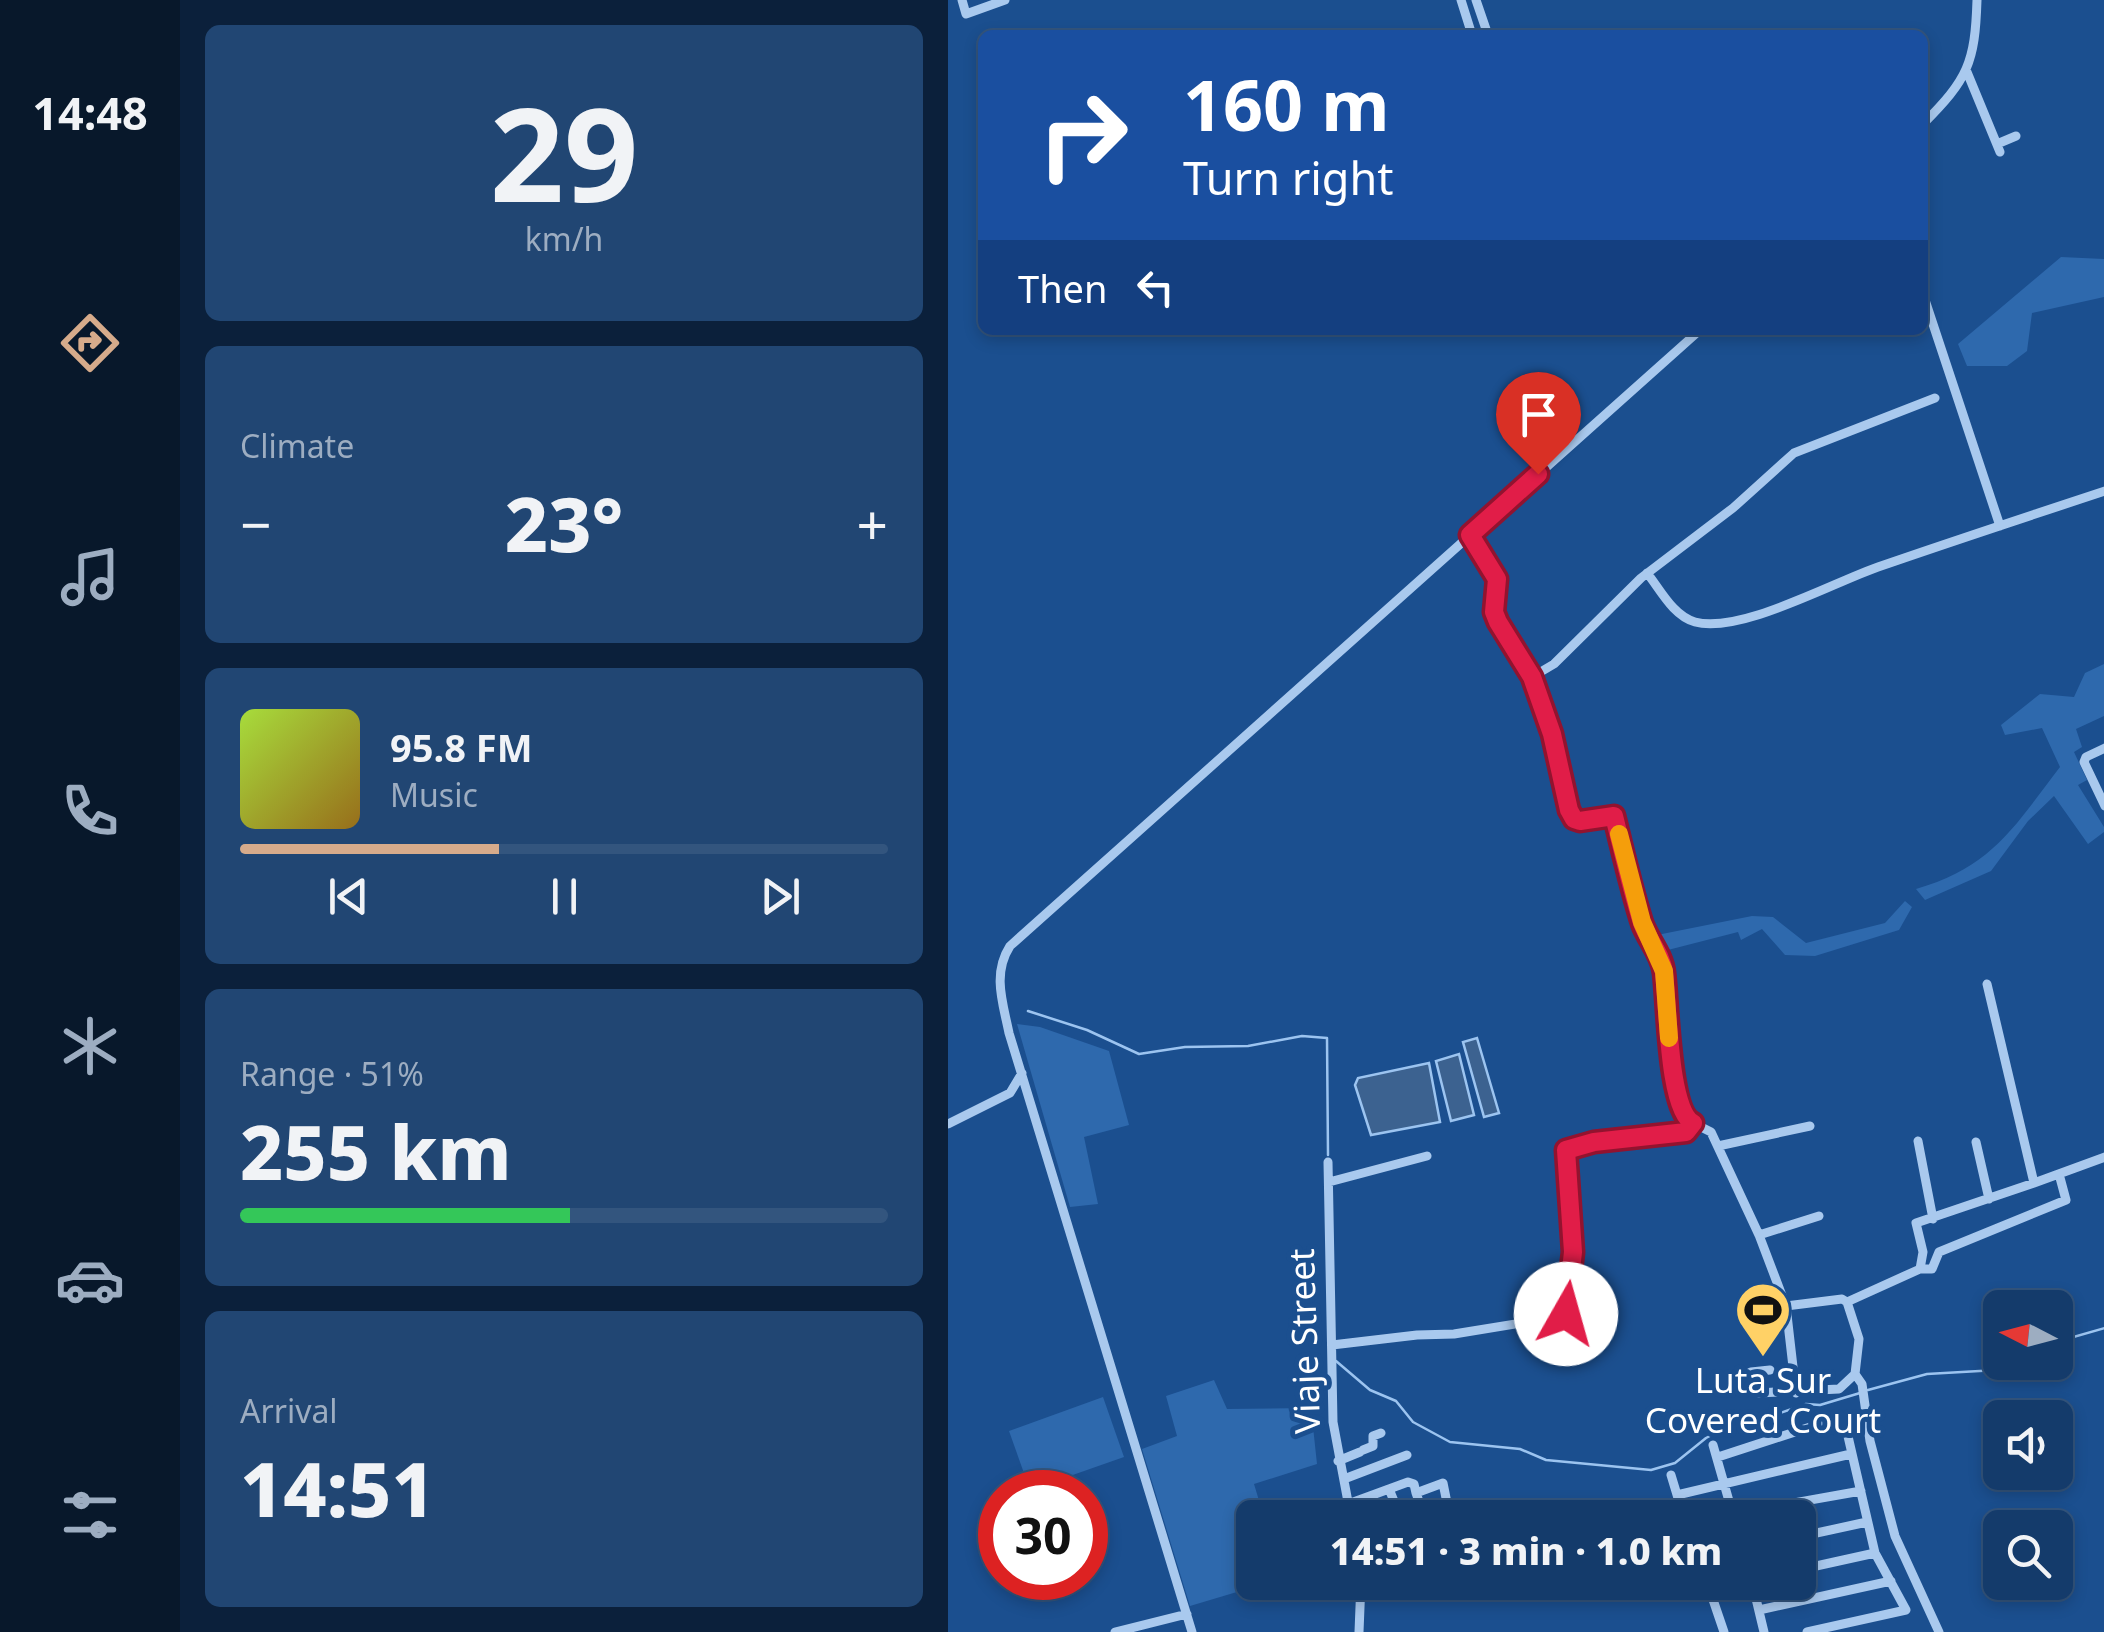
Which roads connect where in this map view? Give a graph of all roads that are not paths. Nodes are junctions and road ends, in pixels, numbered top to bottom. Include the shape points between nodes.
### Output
1 (962, 0) edge
2 (1006, 0) edge
3 (1461, 0) edge
4 (1476, 0) edge
5 (1977, 0) edge
6 (1470, 30) edge
7 (1486, 30) edge
8 (1967, 72) junction
9 (1928, 119) edge
10 (2016, 136) dead end
11 (1928, 309) edge
12 (1694, 335) edge
13 (1935, 398) dead end
14 (2104, 491) edge
15 (2000, 526) junction
16 (1470, 535) junction
17 (1647, 573) junction
18 (1532, 677) junction
19 (2104, 748) edge
20 (2104, 806) edge
21 (1988, 984) dead end
22 (1022, 1073) junction
23 (1693, 1123) junction
24 (948, 1124) edge
25 (1810, 1126) dead end
26 (1918, 1141) dead end
27 (1976, 1142) dead end
28 (1718, 1146) junction
29 (1428, 1156) dead end
30 (2104, 1157) edge
31 (1328, 1162) dead end
32 (2059, 1174) junction
33 (1329, 1182) junction
34 (2034, 1183) junction
35 (1989, 1199) junction
36 (1819, 1216) dead end
37 (1934, 1218) junction
38 (1760, 1235) junction
39 (1920, 1269) junction
40 (1847, 1302) junction
41 (1786, 1306) junction
42 (1332, 1345) junction
43 (1770, 1370) dead end
44 (1856, 1374) junction
45 (1796, 1393) junction
46 (1381, 1433) dead end
47 (1714, 1444) dead end
48 (1407, 1454) dead end
49 (1851, 1454) junction
50 (1718, 1458) junction
51 (1338, 1460) junction
52 (1671, 1475) dead end
53 (1344, 1479) junction
54 (1725, 1482) junction
55 (1390, 1489) junction
56 (1861, 1490) junction
57 (1416, 1493) junction
58 (1676, 1495) junction
59 (1347, 1500) edge
60 (1359, 1500) edge
61 (1394, 1500) edge
62 (1419, 1500) edge
63 (1447, 1500) edge
64 (1678, 1500) edge
65 (1729, 1500) edge
66 (1810, 1500) edge
67 (1868, 1522) junction
68 (1816, 1533) edge
69 (1876, 1552) junction
70 (1816, 1566) edge
71 (1892, 1582) junction
72 (1360, 1600) edge
73 (1713, 1600) edge
74 (1756, 1600) edge
75 (1930, 1608) junction
76 (1759, 1610) junction
77 (1906, 1610) junction
78 (1186, 1614) junction
79 (1115, 1632) edge
80 (1192, 1632) edge
81 (1359, 1632) edge
82 (1724, 1632) edge
83 (1764, 1632) edge
84 (1807, 1632) edge
85 (1939, 1632) edge

1 - 2 street via 966,14
3 - 6 street
4 - 7 street
5 - 8 street
8 - 9 street
8 - 10 street via 1999,148
11 - 15 street
12 - 16 street
13 - 17 street via 1794,453
14 - 15 street
15 - 17 street via 1765,612 1718,622 1700,623 1678,612
16 - 18 street via 1497,579 1498,622
16 - 22 street via 1010,946 1001,960 1000,992
17 - 18 street via 1554,664
18 - 23 street via 1574,819 1614,816 1642,922 1664,971 1672,1062 1683,1114
19 - 20 street via 2084,764
21 - 34 street
22 - 24 street via 1010,1093
22 - 78 street
23 - 28 street via 1708,1129
23 - 42 street via 1686,1132 1566,1150 1573,1252 1564,1316
25 - 28 street
26 - 37 street
27 - 35 street
28 - 38 street
29 - 33 street
30 - 32 street
31 - 33 street, Viaje Street
32 - 34 street
32 - 39 street via 2066,1200 1939,1252 1932,1269
33 - 42 street, Viaje Street
34 - 35 street
35 - 37 street
36 - 38 street
37 - 39 street via 1916,1223
38 - 41 street
39 - 40 street
40 - 41 street
40 - 44 street via 1859,1339
41 - 45 street
42 - 51 street, Viaje Street
43 - 45 street via 1751,1372 1754,1391
44 - 45 street via 1838,1389
44 - 75 street via 1894,1536
46 - 51 street via 1372,1436 1373,1446
47 - 50 street
48 - 53 street
49 - 50 street via 1844,1419 1838,1418
49 - 54 street
49 - 56 street
50 - 54 street
51 - 53 street, Viaje Street
52 - 58 street
53 - 59 street, Viaje Street
54 - 58 street
54 - 65 street
55 - 57 street via 1412,1482
55 - 60 street
55 - 61 street
56 - 66 street
56 - 67 street
57 - 62 street
57 - 63 street via 1444,1484
58 - 64 street
67 - 68 street
67 - 69 street
69 - 70 street
69 - 71 street
71 - 76 street
71 - 77 street
72 - 81 street
73 - 82 street
74 - 76 street
75 - 77 street
75 - 85 street
76 - 83 street
77 - 84 street
78 - 79 street
78 - 80 street

